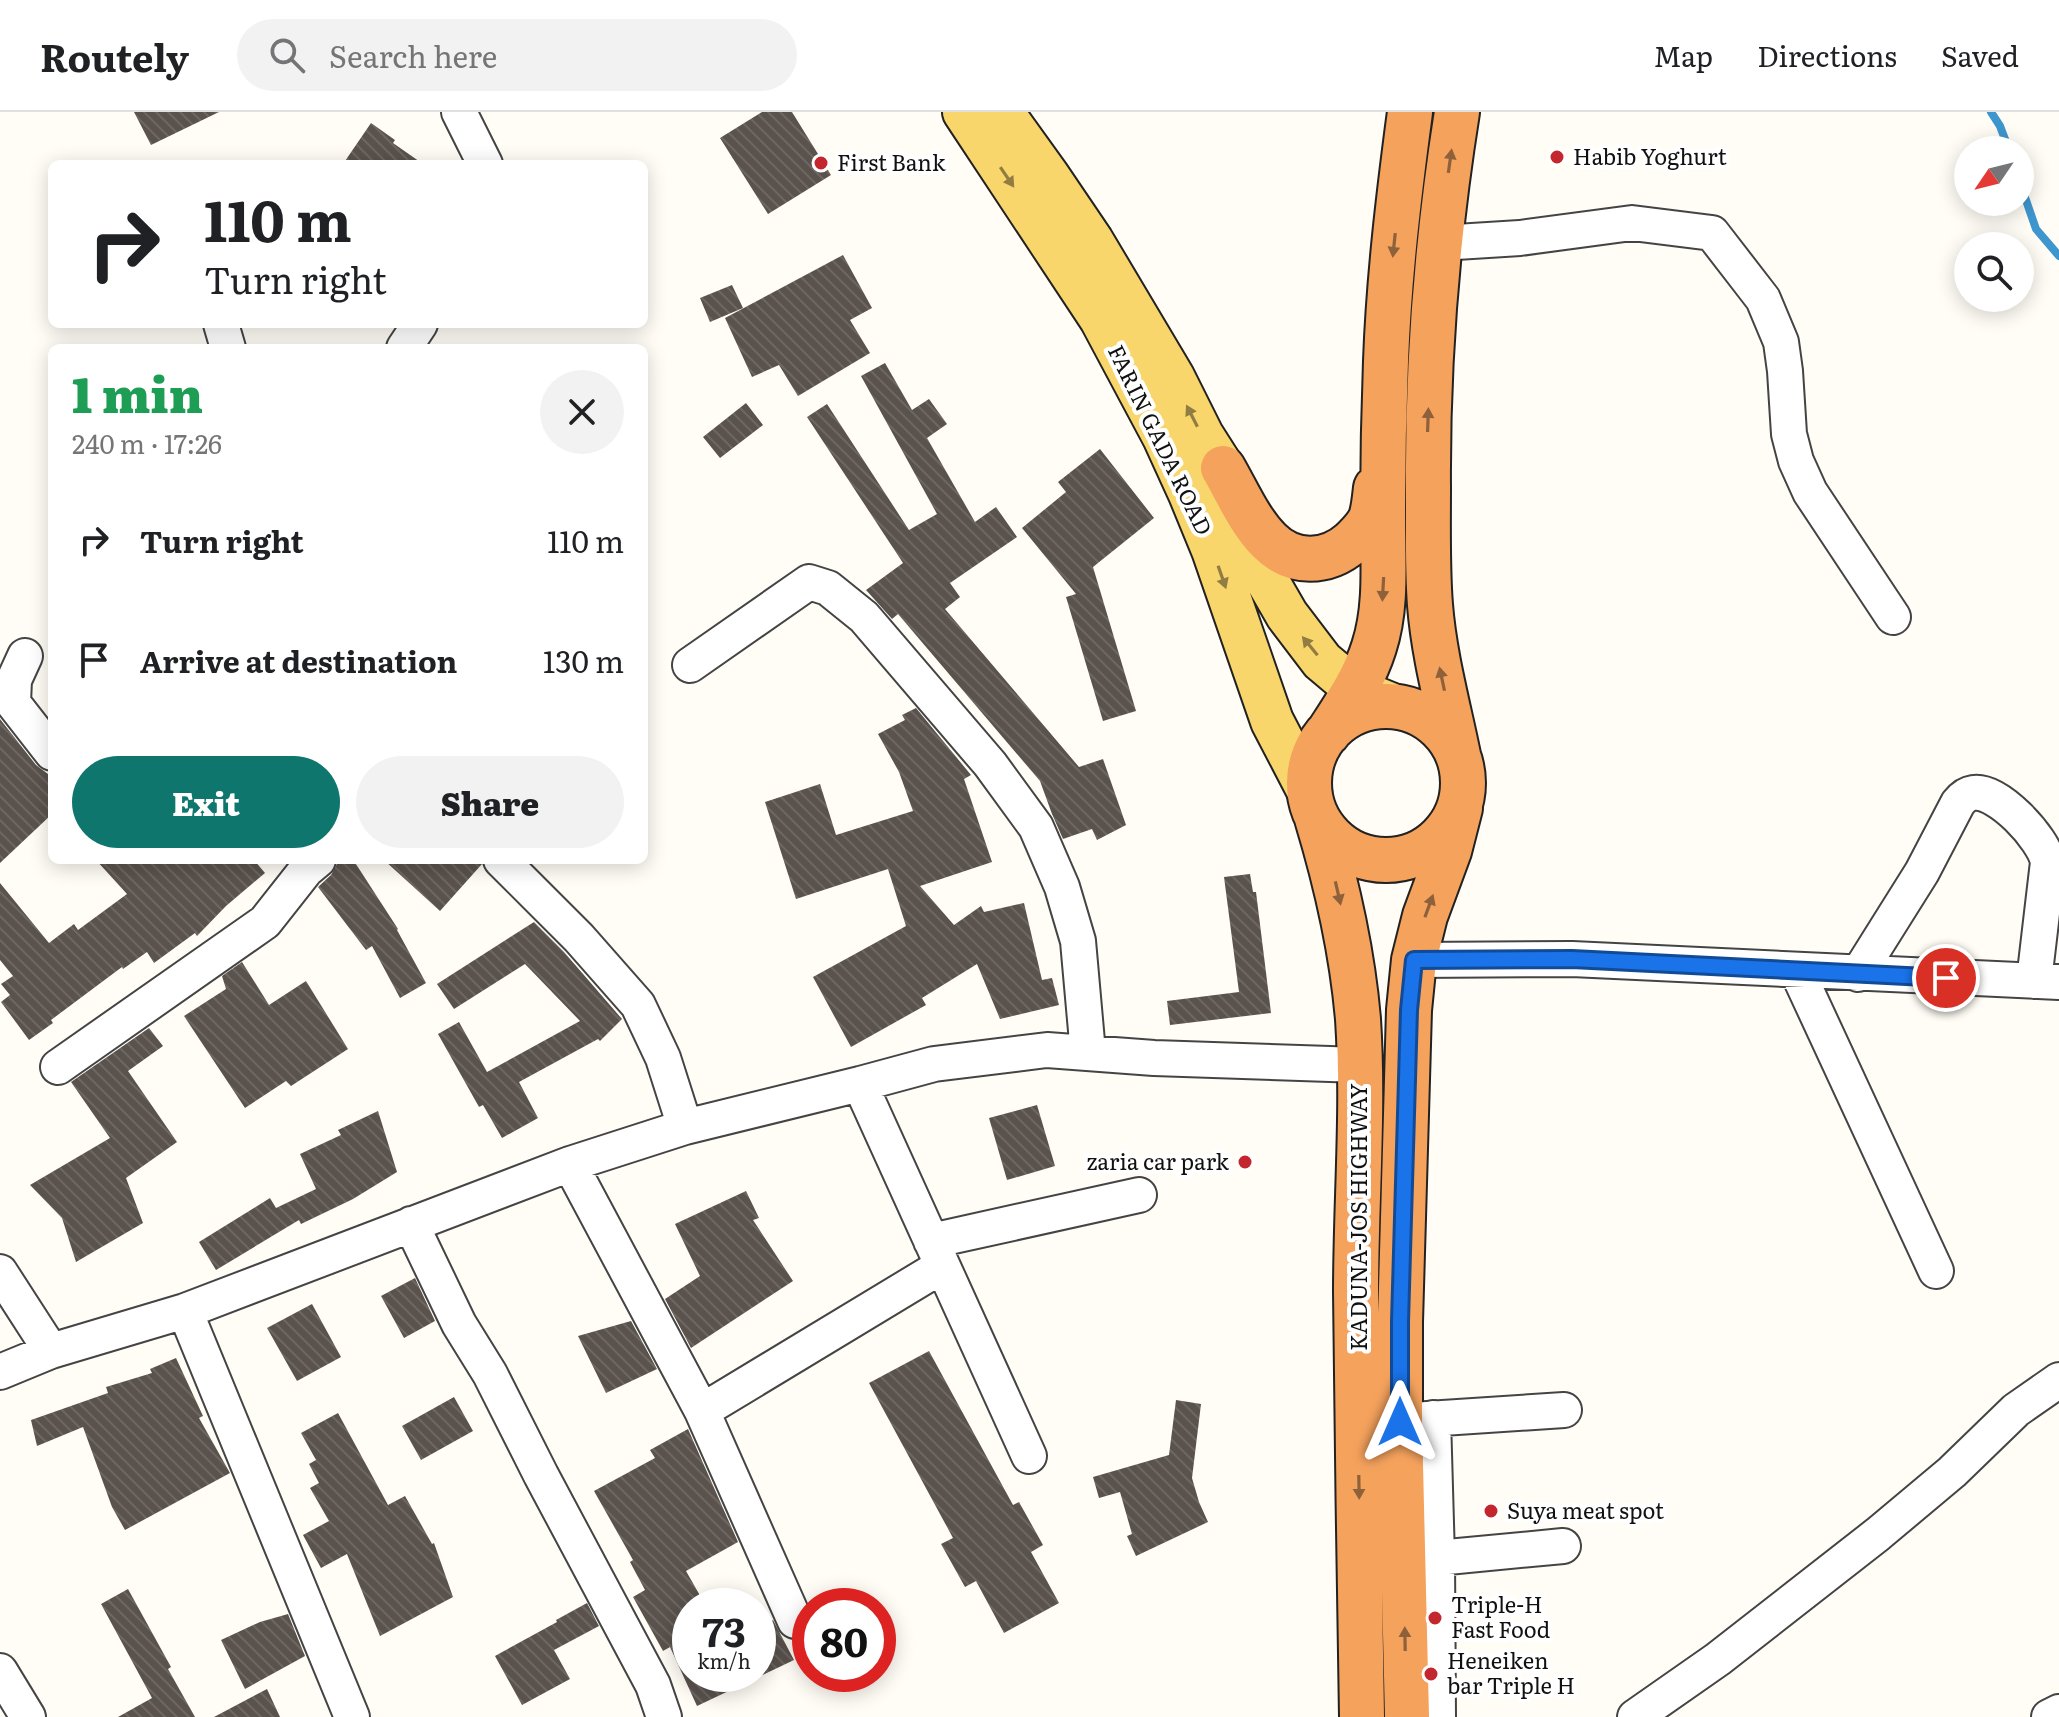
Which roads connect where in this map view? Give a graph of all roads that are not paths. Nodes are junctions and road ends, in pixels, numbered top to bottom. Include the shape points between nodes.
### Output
1 (459, 112) edge
2 (964, 112) edge
3 (1002, 112) edge
4 (1410, 112) edge
5 (1457, 112) edge
6 (483, 160) edge
7 (1440, 243) junction
8 (1383, 454) junction
9 (1223, 468) junction
10 (1893, 617) dead end
11 (25, 656) dead end
12 (690, 665) dead end
13 (1376, 697) junction
14 (48, 748) edge
15 (1458, 755) junction
16 (1313, 805) junction
17 (1460, 808) junction
18 (313, 864) edge
19 (505, 864) edge
20 (1414, 960) junction
21 (1797, 971) junction
22 (1858, 974) junction
23 (2047, 982) edge
24 (1088, 1053) junction
25 (1360, 1065) junction
26 (58, 1067) dead end
27 (860, 1084) junction
28 (685, 1127) junction
29 (570, 1164) junction
30 (1139, 1195) dead end
31 (411, 1224) junction
32 (936, 1253) junction
33 (1936, 1271) dead end
34 (0, 1272) edge
35 (185, 1311) junction
36 (51, 1351) junction
37 (0, 1372) edge
38 (2059, 1380) edge
39 (1564, 1410) dead end
40 (702, 1411) junction
41 (1416, 1420) junction
42 (1029, 1456) dead end
43 (1563, 1546) dead end
44 (1437, 1558) junction
45 (792, 1614) edge
46 (0, 1671) edge
47 (2059, 1712) edge
48 (28, 1717) edge
49 (352, 1717) edge
50 (664, 1717) edge
51 (1362, 1717) edge
52 (1407, 1717) edge
53 (1438, 1717) edge
54 (1635, 1717) edge
55 (2049, 1717) edge

1 - 6 street
2 -> 16 main road, FARIN GADA ROAD via 1101,319 1164,437 1213,550 1272,721
9 -> 3 main road, FARIN GADA ROAD via 1092,241
4 -> 8 highway via 1392,264
7 -> 5 highway
7 - 10 street via 1632,223 1712,233 1763,299 1781,342 1789,434 1810,492
15 -> 7 highway via 1430,606 1428,446
8 - 9 highway via 1371,518 1361,534 1345,548 1313,560 1282,553 1268,541
8 -> 13 highway via 1381,611 1363,677
13 -> 9 main road, FARIN GADA ROAD via 1322,661 1287,615 1268,582
11 - 14 street via 14,680 13,703
12 - 24 street via 809,582 828,588 864,617 990,764 1036,827 1078,941
13 - 15 highway via 1421,714 1443,730
13 - 16 highway via 1321,740 1311,765
15 - 17 highway via 1464,781
16 - 17 highway via 1325,830 1345,849 1385,861 1430,847
16 -> 25 highway, KADUNA-JOS HIGHWAY via 1346,932
20 -> 17 highway, KADUNA-JOS HIGHWAY
18 - 26 street via 265,922
19 - 28 street via 638,1005 663,1058
20 - 21 street via 1572,959
20 - 41 highway, KADUNA-JOS HIGHWAY via 1400,1322
21 - 22 street
21 - 33 street
22 - 23 street
22 - 23 street via 1958,803 1977,792 2003,803 2047,854
24 - 25 street
24 - 27 street via 1047,1050 934,1064
25 -> 51 highway, KADUNA-JOS HIGHWAY via 1356,1292
27 - 28 street
27 - 32 street
28 - 29 street
29 - 31 street
29 - 40 street
30 - 32 street
31 - 35 street
31 - 50 street via 653,1685
32 - 40 street
32 - 42 street
34 - 36 street
35 - 36 street
35 - 49 street
36 - 37 street
38 - 54 street via 2016,1410 1878,1534
39 - 41 street
40 - 45 street
41 - 44 street
52 -> 41 highway, KADUNA-JOS HIGHWAY
43 - 44 street
44 - 53 street
46 - 48 street
47 - 55 street

